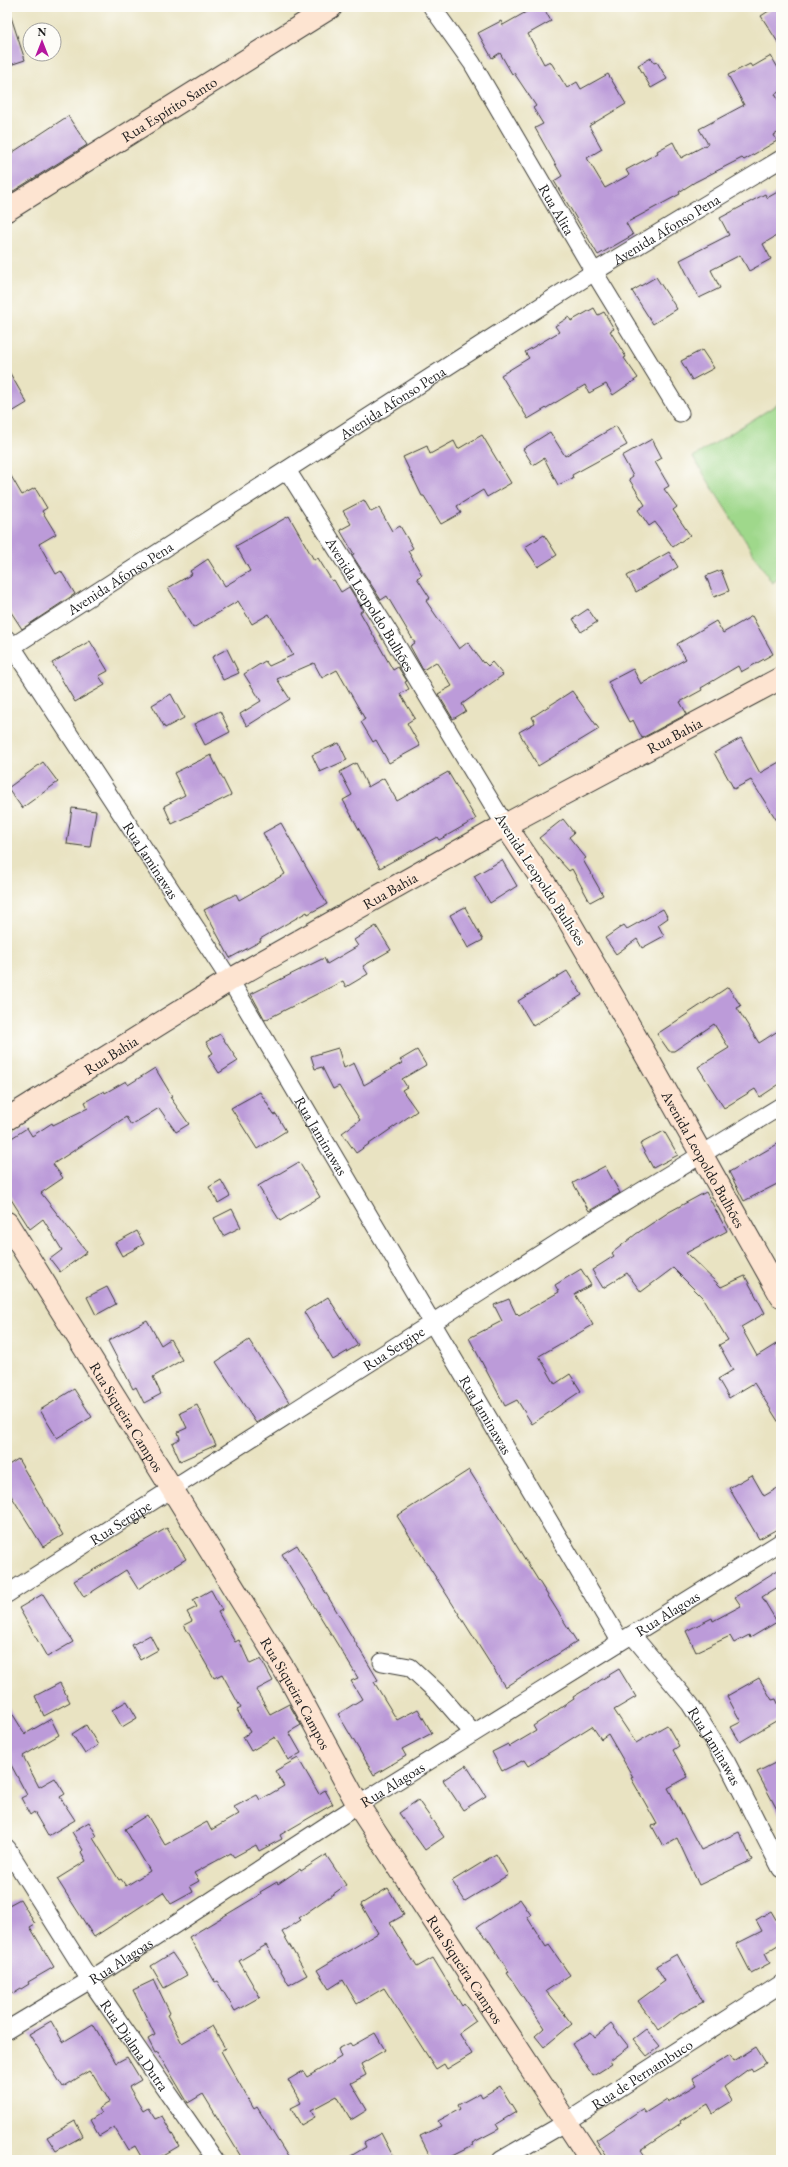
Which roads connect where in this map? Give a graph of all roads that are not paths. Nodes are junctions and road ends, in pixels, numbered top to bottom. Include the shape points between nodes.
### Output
1 (331, 7) edge
2 (432, 7) edge
3 (781, 159) edge
4 (7, 210) edge
5 (594, 272) junction
6 (680, 413) dead end
7 (288, 470) junction
8 (8, 645) edge
9 (781, 678) edge
10 (505, 825) junction
11 (230, 980) junction
12 (781, 1106) edge
13 (7, 1119) edge
14 (701, 1155) junction
15 (7, 1223) edge
16 (781, 1296) edge
17 (432, 1324) junction
18 (172, 1488) junction
19 (781, 1542) edge
20 (7, 1594) edge
21 (626, 1638) junction
22 (382, 1662) dead end
23 (473, 1733) junction
24 (358, 1805) junction
25 (7, 1848) edge
26 (781, 1868) edge
27 (90, 1980) junction
28 (781, 1984) edge
29 (7, 2030) edge
30 (565, 2123) junction
31 (215, 2160) edge
32 (501, 2160) edge
33 (591, 2160) edge

1 - 4 street, Rua Espírito Santo
2 - 5 street, Rua Alita via 472,63
3 - 5 street, Avenida Afonso Pena
5 - 6 street, Rua Alita
5 - 7 street, Avenida Afonso Pena
7 - 8 street, Avenida Afonso Pena
7 - 10 street, Avenida Leopoldo Bulhões
8 - 11 street, Rua Jaminawas
9 - 10 street, Rua Bahia
10 - 11 street, Rua Bahia
10 - 14 street, Avenida Leopoldo Bulhões via 562,909
11 - 13 street, Rua Bahia
11 - 17 street, Rua Jaminawas
12 - 14 street, Rua Sergipe
14 - 16 street, Avenida Leopoldo Bulhões
14 - 17 street, Rua Sergipe
15 - 18 street, Rua Siqueira Campos
17 - 18 street, Rua Sergipe
17 - 21 street, Rua Jaminawas
18 - 20 street, Rua Sergipe
18 - 24 street, Rua Siqueira Campos via 290,1679
19 - 21 street, Rua Alagoas
21 - 23 street, Rua Alagoas
21 - 26 street, Rua Jaminawas via 690,1704 727,1763
22 - 23 street via 410,1667 440,1695
23 - 24 street, Rua Alagoas
24 - 27 street, Rua Alagoas
24 - 30 street, Rua Siqueira Campos
25 - 27 street, Rua Djalma Dutra
27 - 29 street, Rua Alagoas
27 - 31 street, Rua Djalma Dutra
28 - 30 street, Rua de Pernambuco
30 - 32 street, Rua de Pernambuco
30 - 33 street, Rua Siqueira Campos

